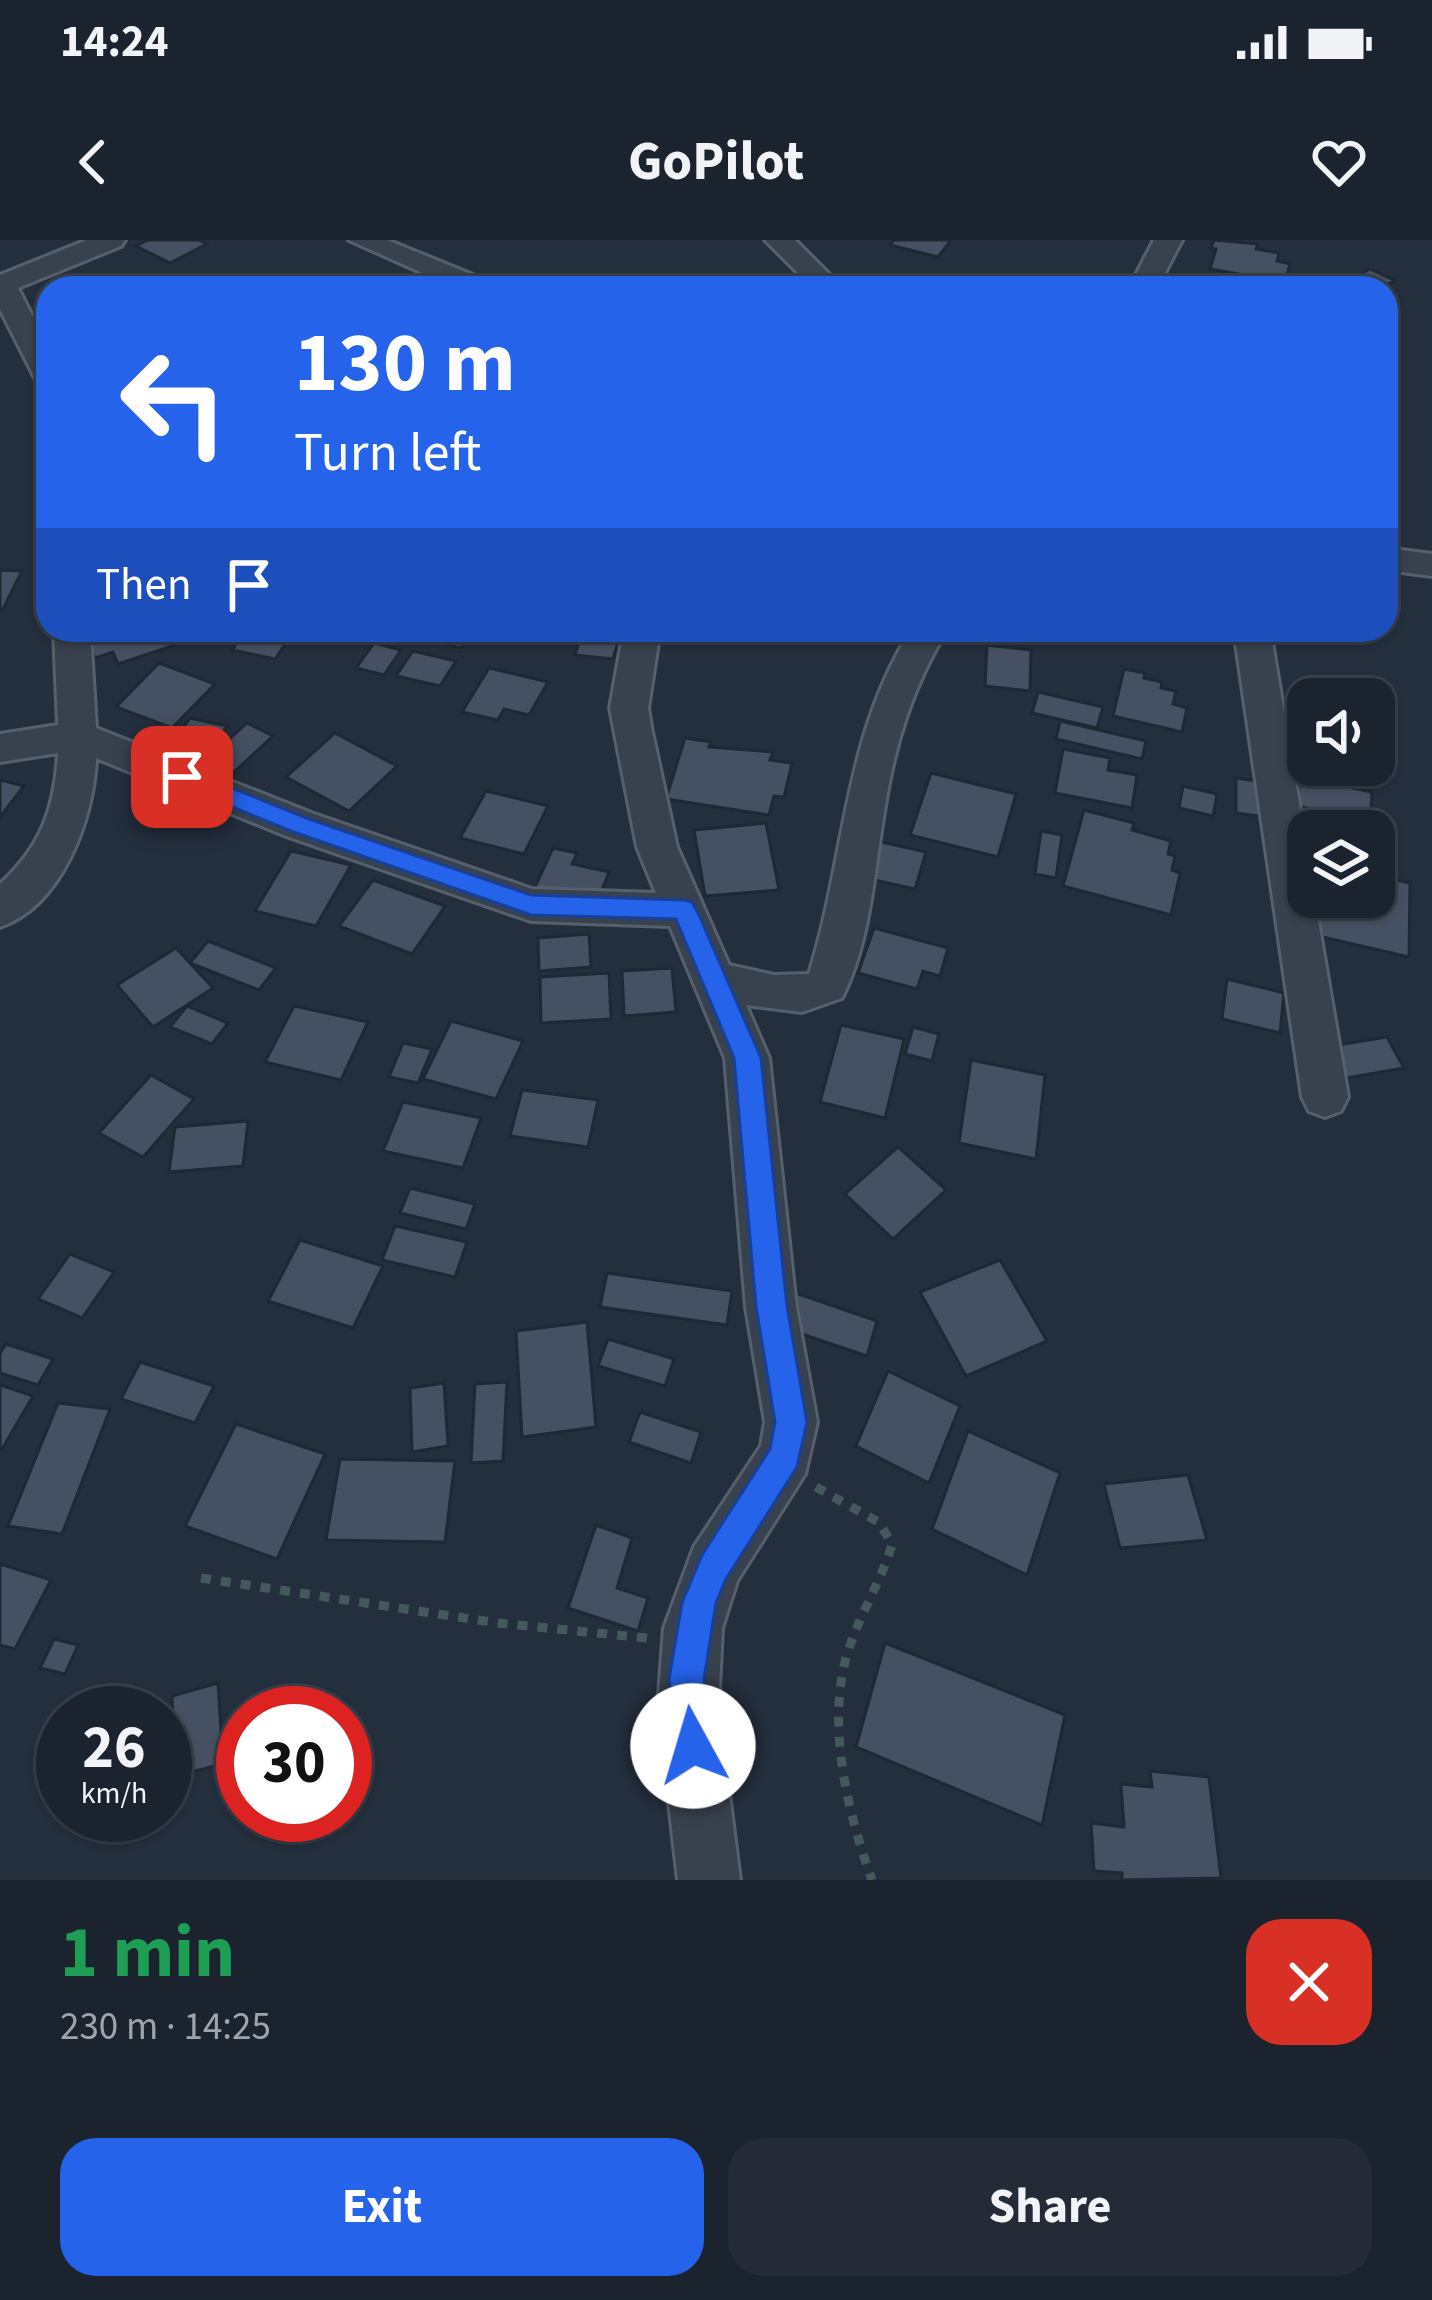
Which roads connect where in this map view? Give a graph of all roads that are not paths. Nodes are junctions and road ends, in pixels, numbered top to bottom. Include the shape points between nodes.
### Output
1 (112, 240) edge
2 (363, 240) edge
3 (779, 240) edge
4 (1168, 240) edge
5 (451, 276) edge
6 (816, 276) edge
7 (1150, 276) edge
8 (1, 284) edge
9 (36, 353) edge
10 (1398, 561) edge
11 (1432, 565) edge
12 (73, 642) edge
13 (640, 642) edge
14 (921, 642) edge
15 (1254, 642) edge
16 (78, 736) junction
17 (0, 748) edge
18 (0, 910) edge
19 (683, 910) junction
20 (717, 980) junction
21 (1325, 1097) dead end
22 (709, 1880) edge

1 - 8 street
2 - 5 street
3 - 6 street
4 - 7 street
8 - 9 street
10 - 11 street
12 - 16 street
13 - 19 street via 629,708 657,847
14 - 20 street via 889,710 827,985 793,995
15 - 21 street
16 - 17 street
16 - 18 street via 58,844
16 - 19 street via 531,905
19 - 20 street
20 - 22 street via 747,1058 791,1422 786,1455 714,1567 691,1642 688,1708

